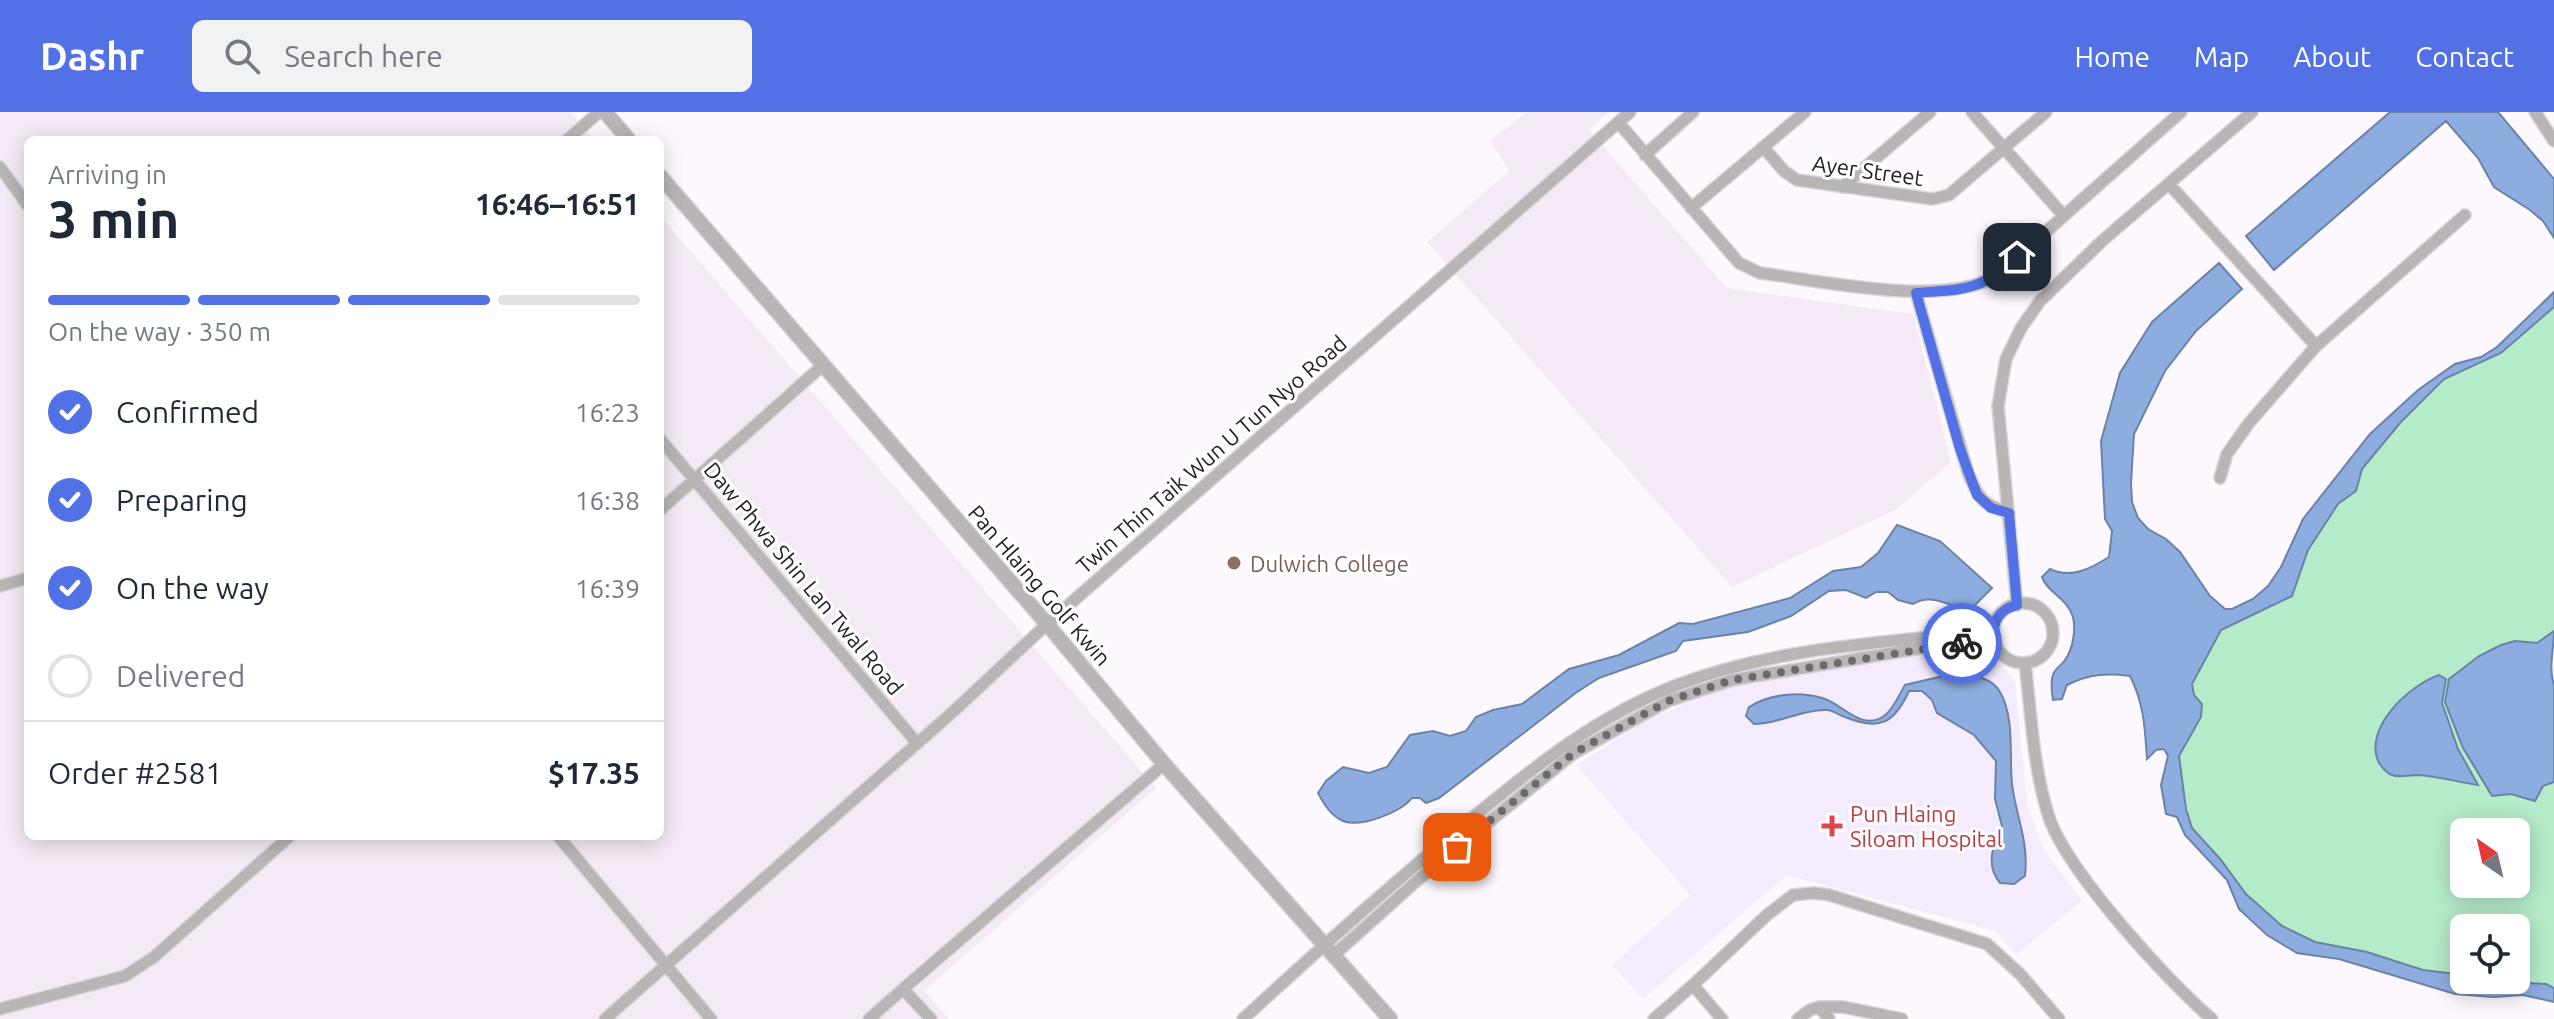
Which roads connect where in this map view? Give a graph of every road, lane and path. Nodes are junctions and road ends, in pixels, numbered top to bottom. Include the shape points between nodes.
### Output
1 (599, 112) edge
2 (605, 112) edge
3 (1630, 112) edge
4 (1693, 112) edge
5 (1805, 112) edge
6 (1930, 112) edge
7 (1972, 112) edge
8 (2046, 112) edge
9 (2181, 112) edge
10 (2252, 112) edge
11 (2535, 112) edge
12 (1618, 122) junction
13 (572, 136) edge
14 (626, 136) edge
15 (2554, 141) edge
16 (1763, 147) junction
17 (2005, 149) junction
18 (1645, 155) junction
19 (0, 167) edge
20 (664, 181) edge
21 (2169, 184) junction
22 (1842, 187) junction
23 (24, 200) edge
24 (1691, 208) junction
25 (2465, 215) dead end
26 (2064, 216) junction
27 (1916, 293) junction
28 (2316, 346) junction
29 (822, 366) junction
30 (664, 444) edge
31 (2220, 478) dead end
32 (695, 480) junction
33 (664, 507) edge
34 (2009, 513) junction
35 (24, 579) edge
36 (0, 586) edge
37 (2017, 605) junction
38 (1047, 624) junction
39 (1993, 635) junction
40 (2025, 663) junction
41 (917, 743) junction
42 (1164, 764) junction
43 (286, 840) edge
44 (561, 840) edge
45 (1330, 949) junction
46 (665, 965) junction
47 (1693, 985) junction
48 (903, 989) junction
49 (1819, 1007) junction
50 (0, 1009) edge
51 (605, 1019) edge
52 (711, 1019) edge
53 (869, 1019) edge
54 (931, 1019) edge
55 (1243, 1019) edge
56 (1390, 1019) edge
57 (1654, 1019) edge
58 (1722, 1019) edge
59 (1798, 1019) edge
60 (1829, 1019) edge
61 (1902, 1019) edge
62 (2059, 1019) edge
63 (2212, 1019) edge

1 - 13 street
2 - 14 street
3 - 12 street, Twin Thin Taik Wun U Tun Nyo Road
4 - 18 street
5 - 16 street
6 - 22 street
7 - 17 street
8 - 17 street, Ayer Street
9 - 26 street
10 - 21 street
11 - 15 street
12 - 18 street
12 - 38 street, Twin Thin Taik Wun U Tun Nyo Road
16 - 22 street, Ayer Street via 1797,180
16 - 24 street
17 - 22 street, Ayer Street via 1949,195 1932,199
17 - 26 street
18 - 24 street
19 - 23 street
20 - 29 street, Pan Hlaing Golf Kwin
21 - 28 street
21 - 34 street via 2058,282 2021,328 2006,359 1998,406
24 - 27 street via 1739,263 1760,273
25 - 28 street
26 - 27 street via 1981,285
27 - 34 street via 1972,484 1991,508
28 - 31 street via 2249,423 2227,454
29 - 32 street
29 - 38 street, Pan Hlaing Golf Kwin
30 - 32 street, Daw Phwa Shin Lan Twal Road
32 - 33 street
32 - 41 street, Daw Phwa Shin Lan Twal Road
34 - 37 street
35 - 36 street
37 - 39 street via 2000,614
37 - 40 street via 2033,605 2052,627 2046,651
38 - 41 street, Twin Thin Taik Wun U Tun Nyo Road
38 - 42 street, Pan Hlaing Golf Kwin
39 - 40 street via 2004,657
39 - 45 street via 1732,680 1668,701 1574,753
40 - 63 street via 2041,788 2061,846 2111,912
41 - 46 street, Twin Thin Taik Wun U Tun Nyo Road
42 - 45 street, Pan Hlaing Golf Kwin
42 - 48 street
43 - 50 street via 154,957 125,976
44 - 46 street
45 - 55 street
45 - 56 street, Pan Hlaing Golf Kwin
46 - 51 street, Twin Thin Taik Wun U Tun Nyo Road
46 - 52 street
47 - 57 street
47 - 58 street
47 - 62 street via 1793,895 1814,893 1987,944
48 - 53 street
48 - 54 street
49 - 59 street
49 - 60 street
49 - 61 street

